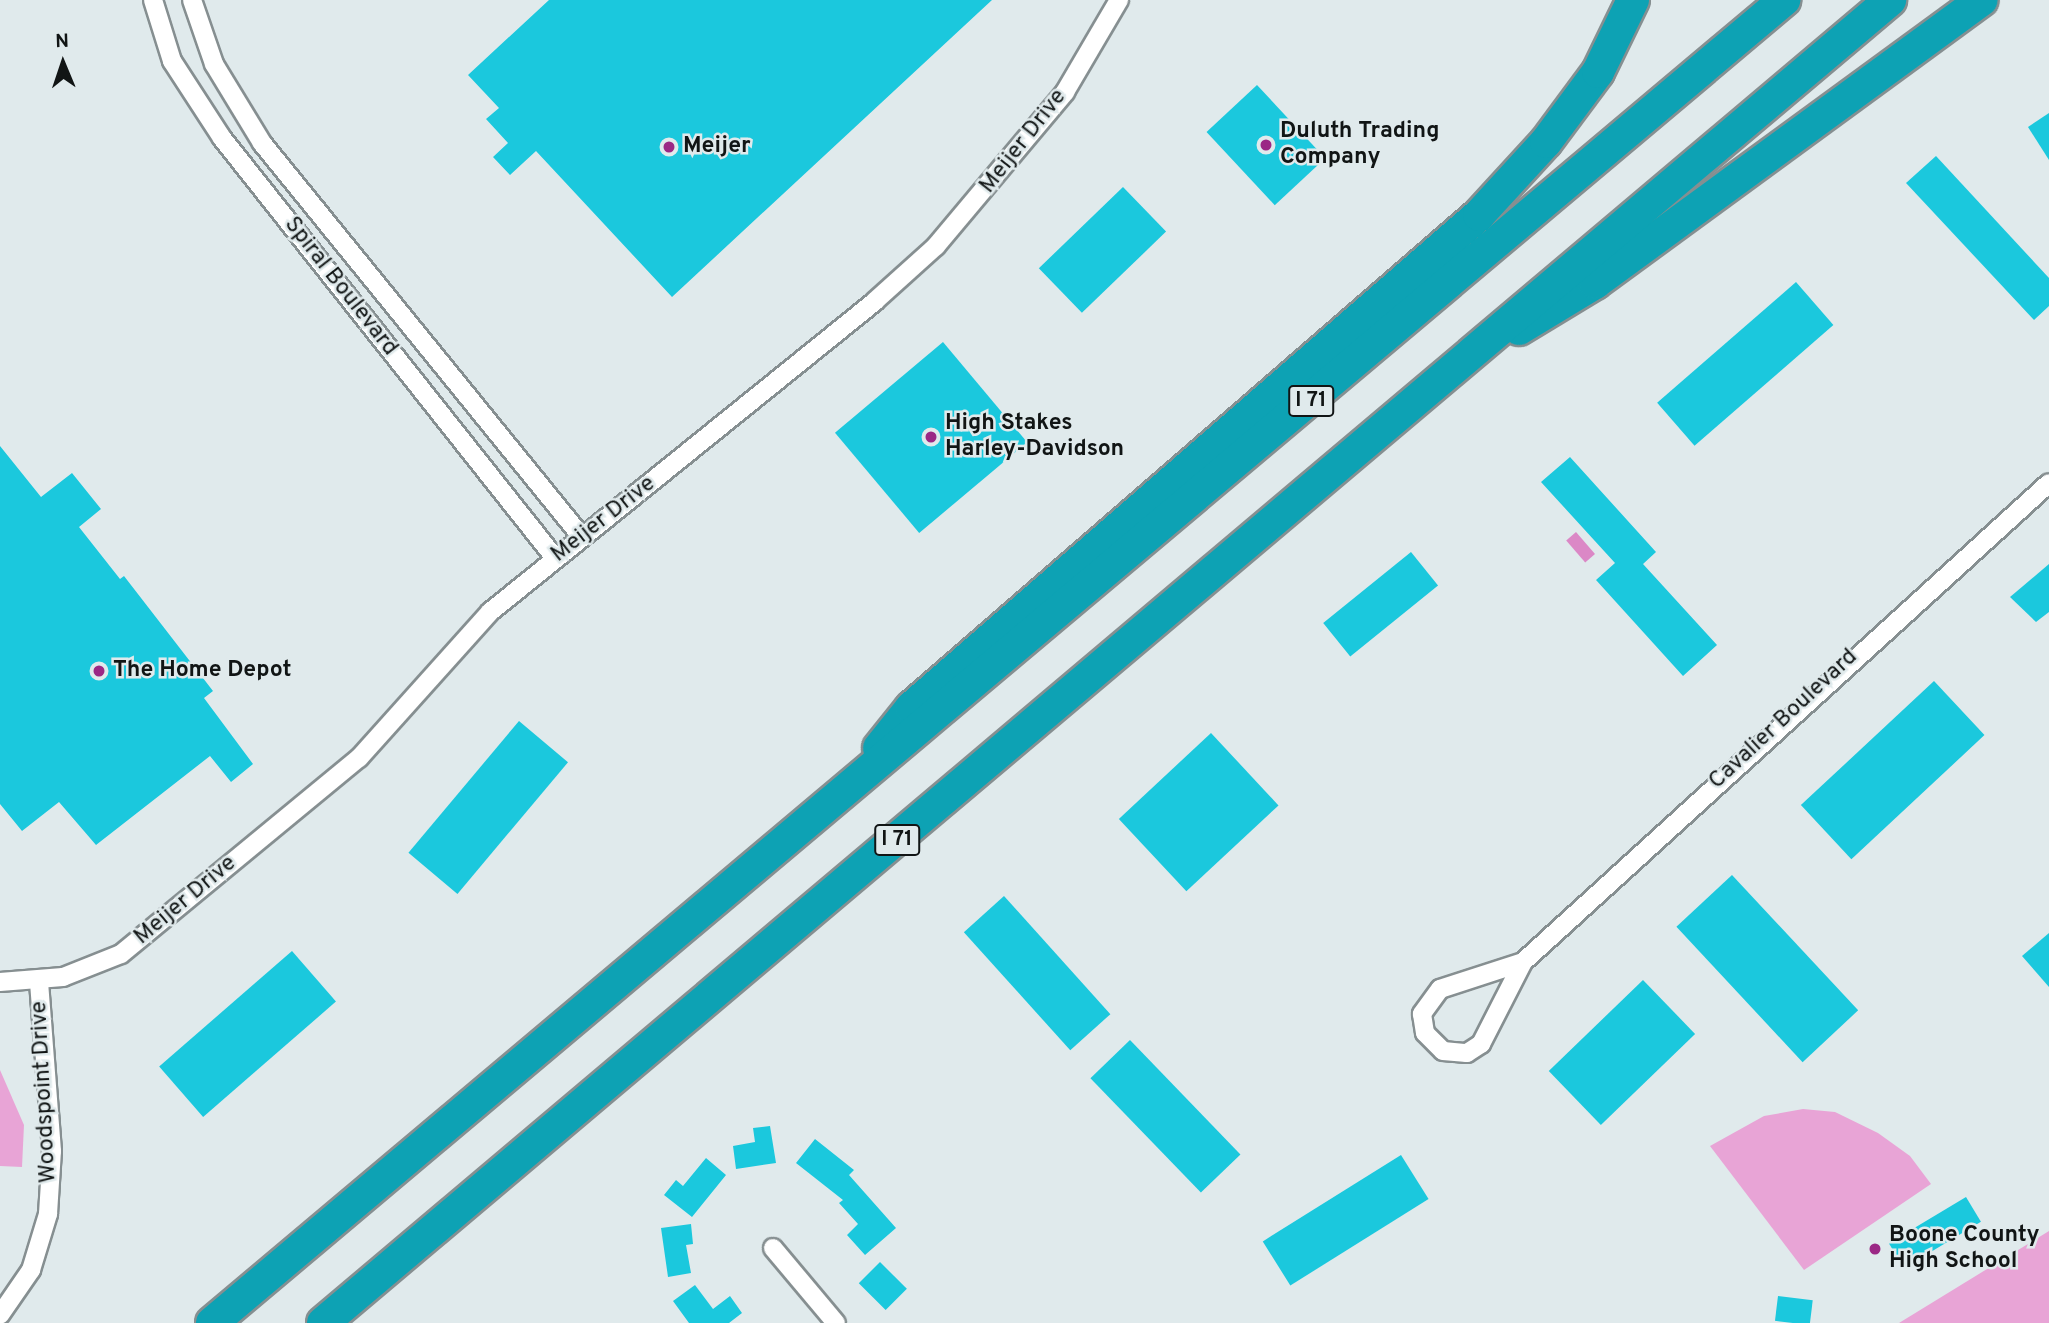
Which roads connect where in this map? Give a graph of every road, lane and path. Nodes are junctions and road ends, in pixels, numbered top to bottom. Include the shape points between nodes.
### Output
1 (152, 0) edge
2 (192, 0) edge
3 (1119, 0) edge
4 (1633, 0) edge
5 (1784, 0) edge
6 (1890, 0) edge
7 (1982, 0) edge
8 (1468, 355) junction
9 (2049, 482) edge
10 (581, 536) junction
11 (555, 558) junction
12 (837, 801) junction
13 (1523, 962) junction
14 (0, 982) edge
15 (39, 982) junction
16 (773, 1248) dead end
17 (0, 1315) edge
18 (212, 1323) edge
19 (323, 1323) edge
20 (836, 1323) edge

1 - 11 street, Spiral Boulevard via 172,61 222,138
2 - 10 street, Spiral Boulevard via 214,64 262,143
3 - 10 street, Meijer Drive via 1065,92 936,246 706,439
4 - 12 highway via 1598,72 1546,142 1479,215 911,708
5 - 12 highway, I 71
6 - 8 highway, I 71
7 - 8 highway via 1556,310
8 - 19 highway, I 71
9 - 13 street, Cavalier Boulevard
10 - 11 street, Meijer Drive
11 - 15 street, Meijer Drive via 457,643 370,748 146,936 93,968
12 - 18 highway, I 71
13 - 13 street, Cavalier Boulevard via 1440,989 1422,1014 1425,1033 1443,1051 1467,1053 1481,1044
14 - 15 street, Meijer Drive
15 - 17 street, Woodspoint Drive via 52,1151 48,1214 31,1270
16 - 20 street

